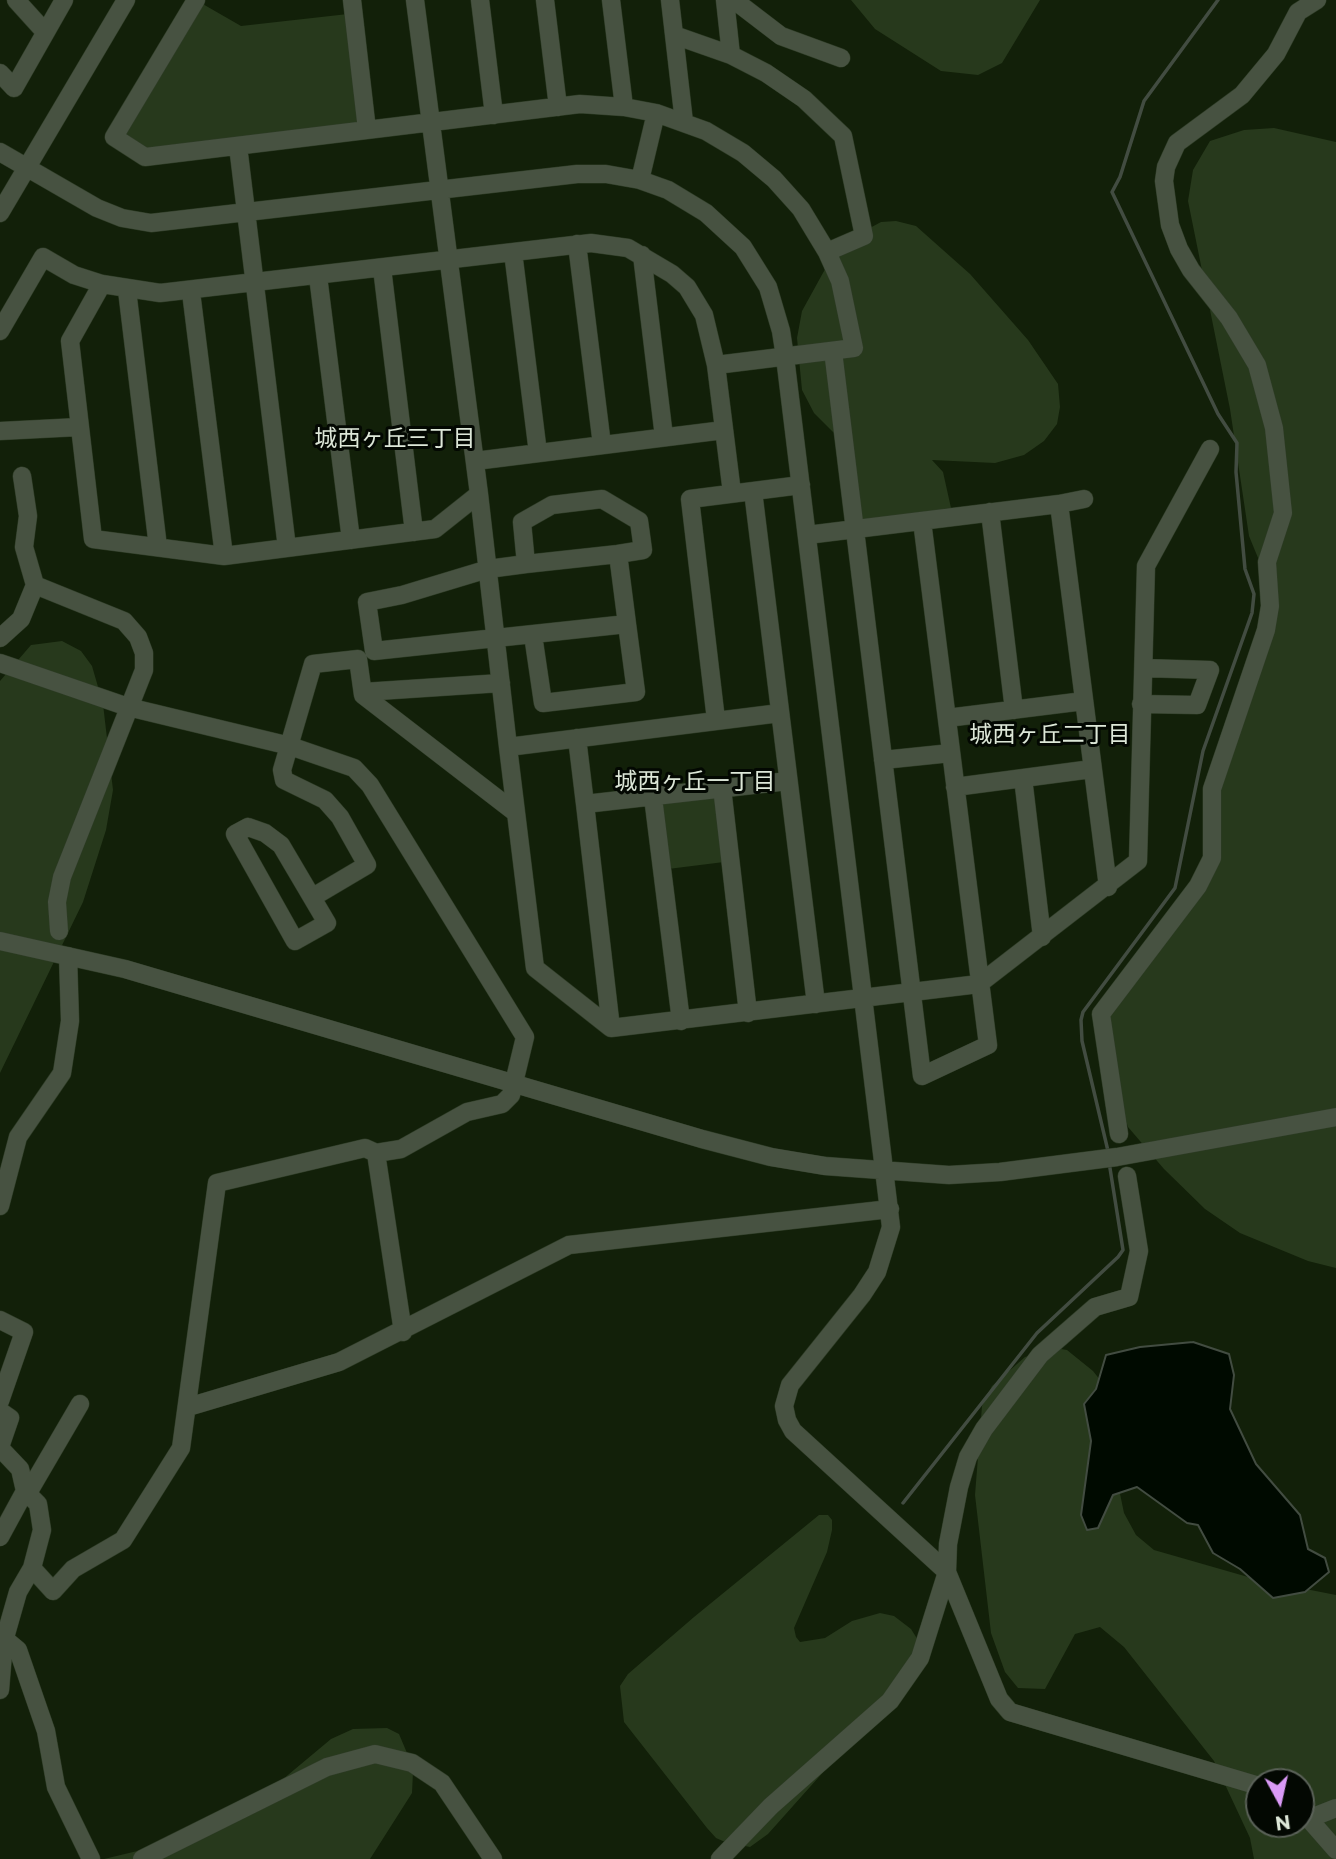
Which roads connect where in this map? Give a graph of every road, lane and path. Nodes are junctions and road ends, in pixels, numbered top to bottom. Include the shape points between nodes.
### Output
1 (16, 0) edge
2 (64, 0) edge
3 (125, 0) edge
4 (196, 0) edge
5 (352, 0) edge
6 (415, 0) edge
7 (480, 0) edge
8 (545, 0) edge
9 (611, 0) edge
10 (670, 0) edge
11 (725, 0) edge
12 (734, 0) edge
13 (1318, 0) edge
14 (45, 32) junction
15 (674, 36) junction
16 (731, 55) junction
17 (841, 58) dead end
18 (0, 73) edge
19 (558, 107) junction
20 (624, 107) junction
21 (656, 113) junction
22 (494, 115) junction
23 (684, 122) junction
24 (431, 123) junction
25 (367, 130) junction
26 (238, 146) junction
27 (0, 152) edge
28 (26, 167) junction
29 (640, 180) junction
30 (438, 191) junction
31 (0, 213) edge
32 (247, 215) junction
33 (577, 244) junction
34 (513, 252) junction
35 (827, 252) junction
36 (642, 254) junction
37 (447, 260) junction
38 (382, 268) junction
39 (318, 276) junction
40 (102, 284) junction
41 (255, 284) junction
42 (127, 290) junction
43 (191, 292) junction
44 (0, 331) edge
45 (833, 351) junction
46 (785, 357) junction
47 (716, 365) junction
48 (79, 427) junction
49 (724, 430) junction
50 (0, 431) edge
51 (664, 437) junction
52 (602, 445) junction
53 (1210, 449) dead end
54 (538, 453) junction
55 (475, 461) junction
56 (22, 476) dead end
57 (801, 485) junction
58 (753, 491) junction
59 (732, 493) junction
60 (479, 494) junction
61 (1084, 499) dead end
62 (1059, 504) junction
63 (990, 512) junction
64 (922, 521) junction
65 (855, 529) junction
66 (414, 532) junction
67 (807, 535) junction
68 (351, 540) junction
69 (158, 547) junction
70 (287, 548) junction
71 (618, 554) junction
72 (224, 556) junction
73 (526, 564) junction
74 (488, 569) junction
75 (35, 585) junction
76 (627, 624) junction
77 (533, 635) junction
78 (0, 638) edge
79 (496, 639) junction
80 (0, 663) edge
81 (1143, 668) junction
82 (501, 683) junction
83 (363, 692) junction
84 (1084, 701) junction
85 (1141, 704) junction
86 (128, 707) junction
87 (1014, 710) junction
88 (780, 713) junction
89 (947, 719) junction
90 (716, 720) junction
91 (577, 738) junction
92 (290, 746) junction
93 (508, 747) junction
94 (951, 753) junction
95 (883, 760) junction
96 (1093, 769) junction
97 (1023, 778) junction
98 (788, 780) junction
99 (955, 787) junction
100 (722, 788) junction
101 (653, 797) junction
102 (585, 804) junction
103 (516, 813) junction
104 (1108, 887) junction
105 (313, 897) junction
106 (59, 931) dead end
107 (1042, 937) junction
108 (0, 941) edge
109 (68, 956) junction
110 (979, 984) junction
111 (911, 993) junction
112 (864, 999) junction
113 (816, 1004) junction
114 (748, 1013) junction
115 (681, 1021) junction
116 (611, 1028) junction
117 (514, 1084) junction
118 (1336, 1117) edge
119 (1119, 1134) dead end
120 (376, 1153) junction
121 (886, 1172) junction
122 (1127, 1176) dead end
123 (0, 1206) edge
124 (890, 1209) junction
125 (0, 1320) edge
126 (403, 1332) junction
127 (0, 1401) edge
128 (80, 1404) dead end
129 (188, 1407) junction
130 (0, 1411) edge
131 (0, 1448) edge
132 (26, 1492) junction
133 (0, 1537) edge
134 (32, 1568) junction
135 (947, 1572) junction
136 (2, 1638) edge
137 (0, 1690) edge
138 (1245, 1782) edge
139 (1336, 1808) edge
140 (1315, 1813) edge
141 (1315, 1826) edge
142 (1336, 1850) edge
143 (91, 1859) edge
144 (142, 1859) edge
145 (493, 1859) edge
146 (720, 1859) edge

1 - 14 street
2 - 14 street
3 - 28 street
4 - 26 street via 114,137 145,157
5 - 25 street
6 - 24 street
7 - 22 street
8 - 19 street
9 - 20 street
10 - 15 street
11 - 16 street
12 - 17 street via 781,36
13 - 119 street via 1298,12 1276,54 1242,94 1177,143 1166,167 1170,225 1179,249 1257,366 1274,428 1283,513 1267,562 1270,606 1266,630 1212,789 1212,858 1198,886 1101,1014
14 - 18 street via 14,88
15 - 16 street
15 - 23 street
16 - 35 street via 804,99 843,136 864,236
19 - 20 street
19 - 22 street
20 - 21 street
21 - 23 street
21 - 29 street
22 - 24 street
23 - 35 street via 743,153 774,179 801,209
24 - 25 street
24 - 30 street
25 - 26 street
26 - 32 street
27 - 28 street
28 - 31 street
28 - 32 street via 122,218 174,223
29 - 30 street via 577,174
29 - 46 street via 668,190 706,213 743,247 768,287
30 - 32 street
30 - 37 street
32 - 41 street
33 - 34 street
33 - 36 street via 610,245
33 - 52 street
34 - 37 street
34 - 54 street
35 - 45 street via 840,281 854,348
36 - 47 street via 687,287 704,315
36 - 51 street
37 - 38 street
37 - 55 street
38 - 39 street
38 - 66 street
39 - 41 street
39 - 68 street
40 - 42 street
40 - 44 street via 43,257
40 - 48 street via 69,341
41 - 43 street
41 - 70 street
42 - 43 street
42 - 69 street
43 - 72 street
45 - 46 street
45 - 65 street
46 - 47 street
46 - 57 street
47 - 49 street
48 - 50 street
48 - 69 street via 93,539
49 - 51 street
49 - 59 street
51 - 52 street
52 - 54 street
53 - 81 street via 1146,566
54 - 55 street
55 - 60 street
56 - 75 street via 28,516 24,547
57 - 58 street
57 - 67 street
58 - 59 street
58 - 88 street
59 - 90 street via 690,499
60 - 66 street via 435,529
60 - 74 street
61 - 62 street
62 - 63 street
62 - 84 street
63 - 64 street
63 - 87 street
64 - 65 street
64 - 89 street
65 - 67 street
65 - 95 street
66 - 68 street
67 - 112 street
68 - 70 street
69 - 72 street
70 - 72 street
71 - 73 street
71 - 73 street via 643,550 639,521 602,499 552,505 522,522
71 - 76 street
73 - 74 street
74 - 79 street
74 - 79 street via 367,602 374,651
75 - 78 street via 21,619
75 - 86 street via 124,621 138,637 144,670
76 - 77 street
76 - 77 street via 636,692 543,704
77 - 79 street
79 - 82 street
80 - 86 street
81 - 85 street
81 - 85 street via 1210,670 1197,705
82 - 83 street
82 - 93 street
83 - 92 street via 358,659 313,664
83 - 103 street
84 - 87 street
84 - 96 street
85 - 104 street via 1139,861
86 - 92 street
86 - 106 street via 62,877 57,902
87 - 89 street
88 - 90 street
88 - 98 street
89 - 94 street
90 - 91 street
91 - 93 street
91 - 102 street
92 - 105 street via 282,770 284,780 325,800 367,865
92 - 117 street via 354,768 370,785 525,1037
93 - 103 street
94 - 95 street
94 - 99 street
95 - 111 street
96 - 97 street
96 - 104 street
97 - 99 street
97 - 107 street
98 - 100 street
98 - 113 street
99 - 110 street
100 - 101 street
100 - 114 street
101 - 102 street
101 - 115 street
102 - 116 street
103 - 116 street via 536,968
104 - 107 street
105 - 105 street via 281,845 247,827 235,834 295,941 327,923
107 - 110 street
108 - 109 street
109 - 117 street
109 - 123 street via 70,1021 62,1073 18,1137
110 - 111 street
110 - 111 street via 988,1045 922,1076
111 - 112 street
112 - 113 street
112 - 121 street
113 - 114 street
114 - 115 street
115 - 116 street
117 - 120 street via 502,1104 467,1112 401,1149
117 - 121 street via 771,1157
118 - 121 street via 1057,1167 948,1175
120 - 126 street
120 - 129 street via 365,1148 217,1183
121 - 124 street
122 - 135 street via 1139,1251 1129,1297 1096,1307 1040,1355 984,1429 968,1457 959,1487
124 - 126 street via 569,1245
124 - 135 street via 891,1227 877,1272 790,1385 785,1406 793,1431
125 - 127 street via 24,1332
126 - 129 street via 339,1362
128 - 132 street
129 - 134 street via 181,1448 123,1540 73,1569 53,1591
130 - 131 street via 10,1418
131 - 132 street via 20,1469
132 - 133 street
132 - 134 street via 38,1504 42,1530
134 - 136 street
135 - 138 street via 999,1699 1010,1713
135 - 146 street via 920,1658 890,1701 771,1806
136 - 137 street
136 - 143 street via 18,1650 46,1731 56,1787
139 - 140 street
141 - 142 street
144 - 145 street via 327,1768 375,1754 412,1763 442,1783

